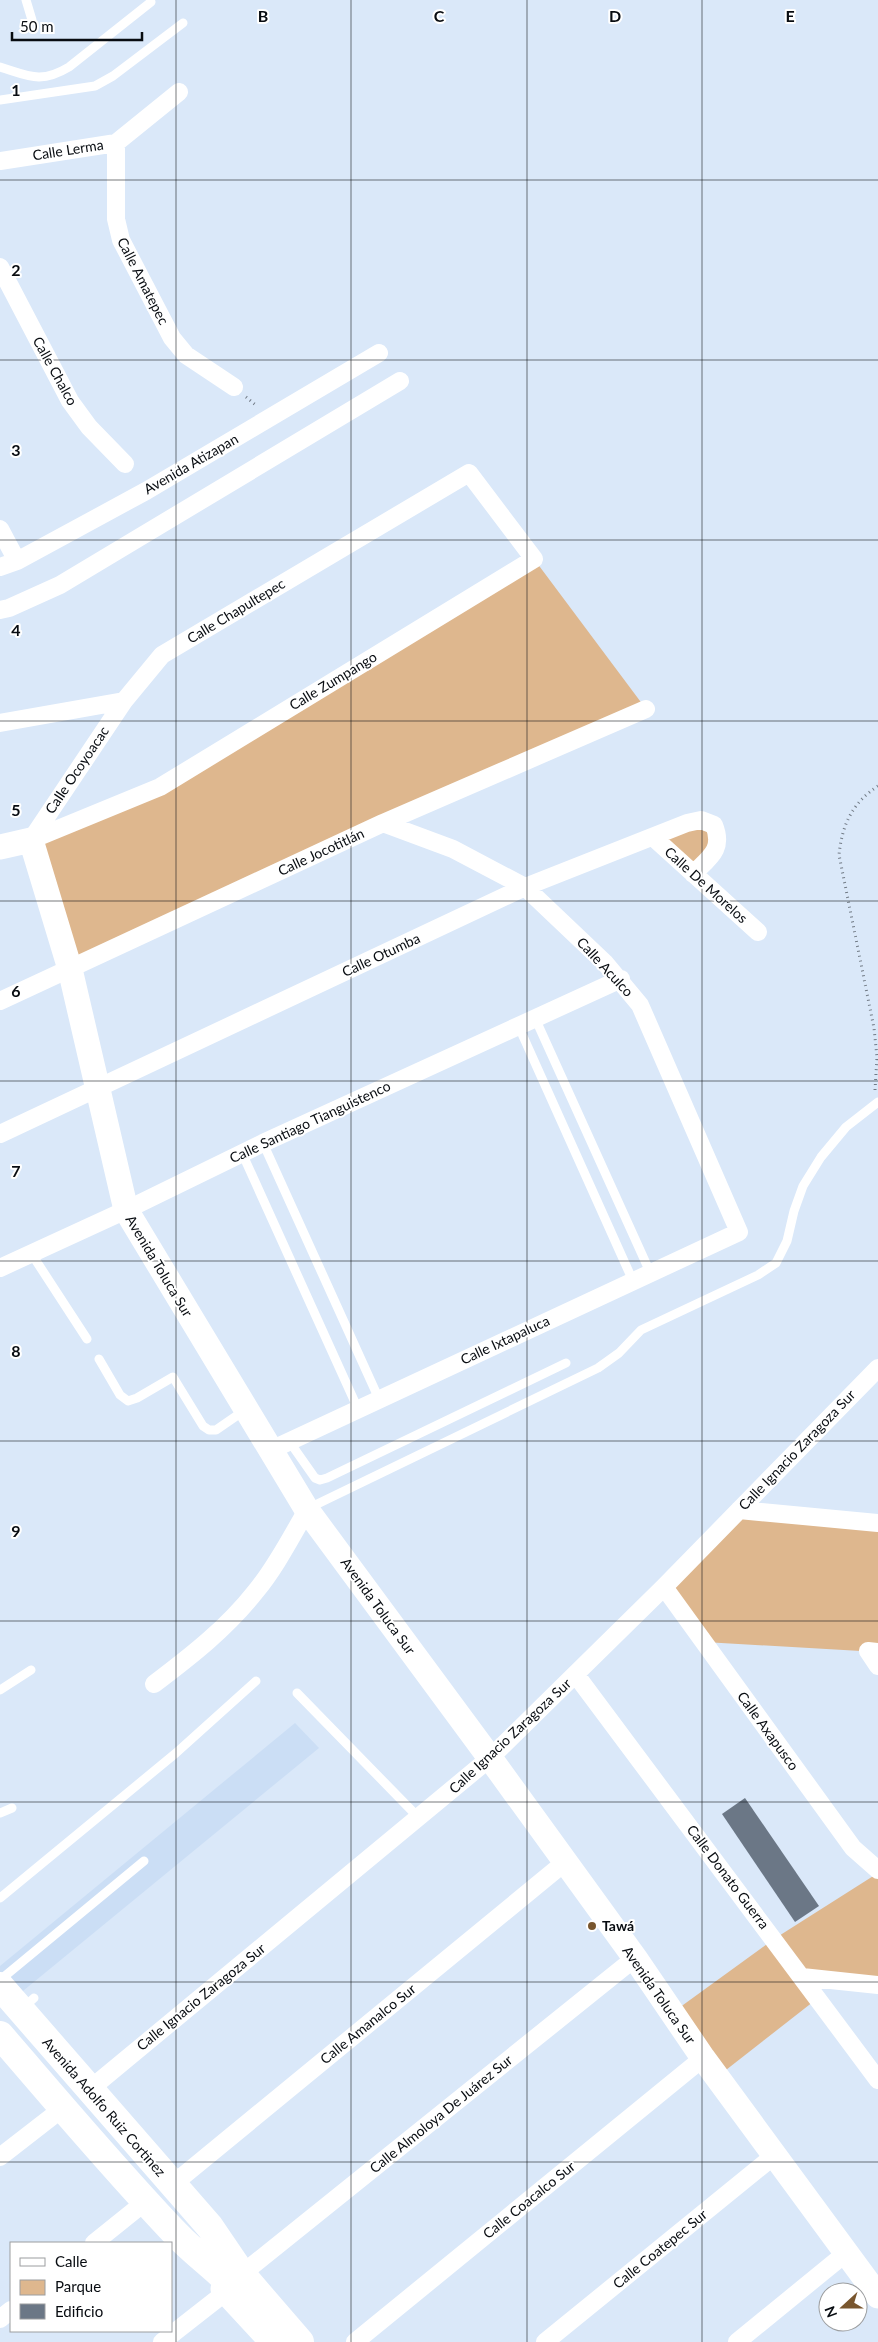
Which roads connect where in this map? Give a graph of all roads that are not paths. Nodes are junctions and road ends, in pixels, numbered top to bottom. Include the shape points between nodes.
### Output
1 (26, 0) edge
2 (151, 2) dead end
3 (32, 20) dead end
4 (183, 23) dead end
5 (0, 67) edge
6 (179, 92) dead end
7 (0, 100) edge
8 (116, 143) junction
9 (0, 161) edge
10 (0, 267) edge
11 (379, 353) dead end
12 (400, 380) dead end
13 (234, 387) road end
14 (125, 464) dead end
15 (469, 473) joint
16 (0, 529) edge
17 (17, 561) junction
18 (0, 567) edge
19 (0, 610) edge
20 (124, 701) junction
21 (646, 709) dead end
22 (0, 723) edge
23 (383, 823) junction
24 (653, 837) junction
25 (31, 840) junction
26 (0, 847) edge
27 (693, 874) junction
28 (525, 887) junction
29 (758, 932) dead end
30 (70, 968) junction
31 (621, 979) junction
32 (0, 1001) edge
33 (535, 1018) junction
34 (518, 1025) junction
35 (99, 1088) junction
36 (876, 1103) edge
37 (0, 1134) edge
38 (263, 1143) junction
39 (242, 1153) junction
40 (126, 1210) junction
41 (739, 1232) joint
42 (31, 1253) junction
43 (0, 1268) edge
44 (650, 1272) junction
45 (633, 1281) junction
46 (87, 1340) dead end
47 (99, 1359) dead end
48 (566, 1363) dead end
49 (878, 1368) edge
50 (379, 1399) junction
51 (358, 1409) junction
52 (245, 1410) junction
53 (280, 1446) junction
54 (307, 1510) junction
55 (739, 1510) junction
56 (878, 1524) edge
57 (664, 1587) junction
58 (878, 1652) edge
59 (878, 1666) edge
60 (31, 1670) dead end
61 (576, 1675) junction
62 (256, 1681) dead end
63 (154, 1684) dead end
64 (0, 1690) edge
65 (297, 1693) dead end
66 (490, 1758) junction
67 (12, 1808) dead end
68 (0, 1813) edge
69 (419, 1818) junction
70 (144, 1861) dead end
71 (564, 1863) junction
72 (878, 1870) edge
73 (0, 1898) edge
74 (635, 1958) junction
75 (802, 1977) junction
76 (0, 1980) edge
77 (878, 1985) edge
78 (0, 1986) edge
79 (0, 2035) edge
80 (703, 2058) junction
81 (878, 2080) edge
82 (89, 2090) junction
83 (63, 2108) junction
84 (775, 2155) junction
85 (0, 2157) edge
86 (172, 2185) junction
87 (146, 2202) junction
88 (95, 2242) edge
89 (846, 2253) junction
90 (238, 2281) junction
91 (878, 2296) edge
92 (10, 2311) edge
93 (0, 2319) edge
94 (162, 2342) edge
95 (272, 2342) edge
96 (283, 2342) edge
97 (300, 2342) edge
98 (310, 2342) edge
99 (355, 2342) edge
100 (545, 2342) edge
101 (737, 2342) edge

1 - 3 lane
2 - 5 lane via 54,76 40,78
4 - 7 lane via 95,86
6 - 8 street, Calle Lerma
8 - 9 street, Calle Lerma
8 - 13 street, Calle Amatepec via 116,219 121,240 172,338 186,355
10 - 14 street, Calle Chalco via 70,401 89,427
11 - 17 street, Avenida Atizapan via 146,490
12 - 19 street via 60,585
15 - 20 street, Calle Chapultepec via 162,655
15 - 25 street, Calle Zumpango via 534,559 160,787
16 - 17 street
17 - 18 street, Avenida Atizapan
20 - 22 street
20 - 25 street, Calle Ocoyoacac
21 - 23 street, Calle Jocotitlán
23 - 28 street, Calle Aculco via 453,849
23 - 30 street, Calle Jocotitlán
24 - 27 street, Calle De Morelos
24 - 27 street, Calle Otumba via 701,820 714,825 719,837 716,850
24 - 28 street, Calle Otumba
25 - 26 street
25 - 30 street, Avenida Toluca Sur
27 - 29 street, Calle De Morelos
28 - 31 street, Calle Aculco
28 - 35 street, Calle Otumba
30 - 32 street, Calle Jocotitlán
30 - 35 street, Avenida Toluca Sur
31 - 33 street, Calle Santiago Tianguistenco
31 - 41 street, Calle Aculco via 640,1005
33 - 34 street, Calle Santiago Tianguistenco
33 - 44 lane
34 - 38 street, Calle Santiago Tianguistenco
34 - 45 lane
35 - 37 street, Calle Otumba
35 - 40 street, Avenida Toluca Sur
36 - 54 lane via 846,1127 821,1157 803,1186 787,1241 776,1263 758,1275 642,1330 598,1368
38 - 39 street, Calle Santiago Tianguistenco
38 - 50 lane
39 - 40 street, Calle Santiago Tianguistenco
39 - 51 lane
40 - 42 street, Calle Santiago Tianguistenco
40 - 52 street, Avenida Toluca Sur
41 - 44 street, Calle Ixtapaluca
42 - 43 street, Calle Santiago Tianguistenco
42 - 46 lane
44 - 45 street, Calle Ixtapaluca
45 - 50 street, Calle Ixtapaluca
47 - 52 lane via 120,1395 128,1401 173,1377 203,1426 209,1430 216,1430
48 - 53 lane via 327,1478 315,1478
49 - 55 street, Calle Ignacio Zaragoza Sur
50 - 51 street, Calle Ixtapaluca
51 - 53 street, Calle Ixtapaluca
52 - 53 street, Avenida Toluca Sur
53 - 54 street, Avenida Toluca Sur
54 - 63 street via 257,1590 232,1619 201,1649
54 - 66 street, Avenida Toluca Sur
55 - 56 street
55 - 57 street, Calle Ignacio Zaragoza Sur
57 - 61 street, Calle Ignacio Zaragoza Sur
57 - 72 street, Calle Axapusco via 853,1848
58 - 59 street via 868,1652
60 - 64 lane
61 - 66 street, Calle Ignacio Zaragoza Sur
61 - 75 street, Calle Donato Guerra
62 - 73 lane via 176,1753
65 - 69 lane
66 - 69 street, Calle Ignacio Zaragoza Sur
66 - 71 street, Avenida Toluca Sur
67 - 68 lane
69 - 82 street, Calle Ignacio Zaragoza Sur
70 - 76 lane
71 - 74 street, Avenida Toluca Sur
71 - 86 street, Calle Amanalco Sur
74 - 80 street, Avenida Toluca Sur
74 - 90 street, Calle Almoloya De Juárez Sur
75 - 77 street
75 - 81 street, Calle Donato Guerra
78 - 82 main road, Avenida Adolfo Ruiz Cortinez via 27,2004
79 - 83 main road, Avenida Adolfo Ruiz Cortinez
80 - 84 street, Avenida Toluca Sur
80 - 99 street, Calle Coacalco Sur
82 - 86 main road, Avenida Adolfo Ruiz Cortinez
83 - 85 street
83 - 87 main road, Avenida Adolfo Ruiz Cortinez
84 - 89 street, Avenida Toluca Sur
84 - 100 street, Calle Coatepec Sur
86 - 90 main road, Avenida Adolfo Ruiz Cortinez via 210,2227
87 - 88 street
87 - 90 main road, Avenida Adolfo Ruiz Cortinez via 196,2256
89 - 91 street, Avenida Toluca Sur
89 - 101 street
90 - 94 street, Calle Almoloya De Juárez Sur
90 - 95 street, Avenida Adolfo Ruiz Cortinez
90 - 96 main road, Avenida Adolfo Ruiz Cortinez
90 - 97 main road, Avenida Adolfo Ruiz Cortinez
90 - 98 street, Avenida Adolfo Ruiz Cortinez via 275,2304
92 - 93 street

